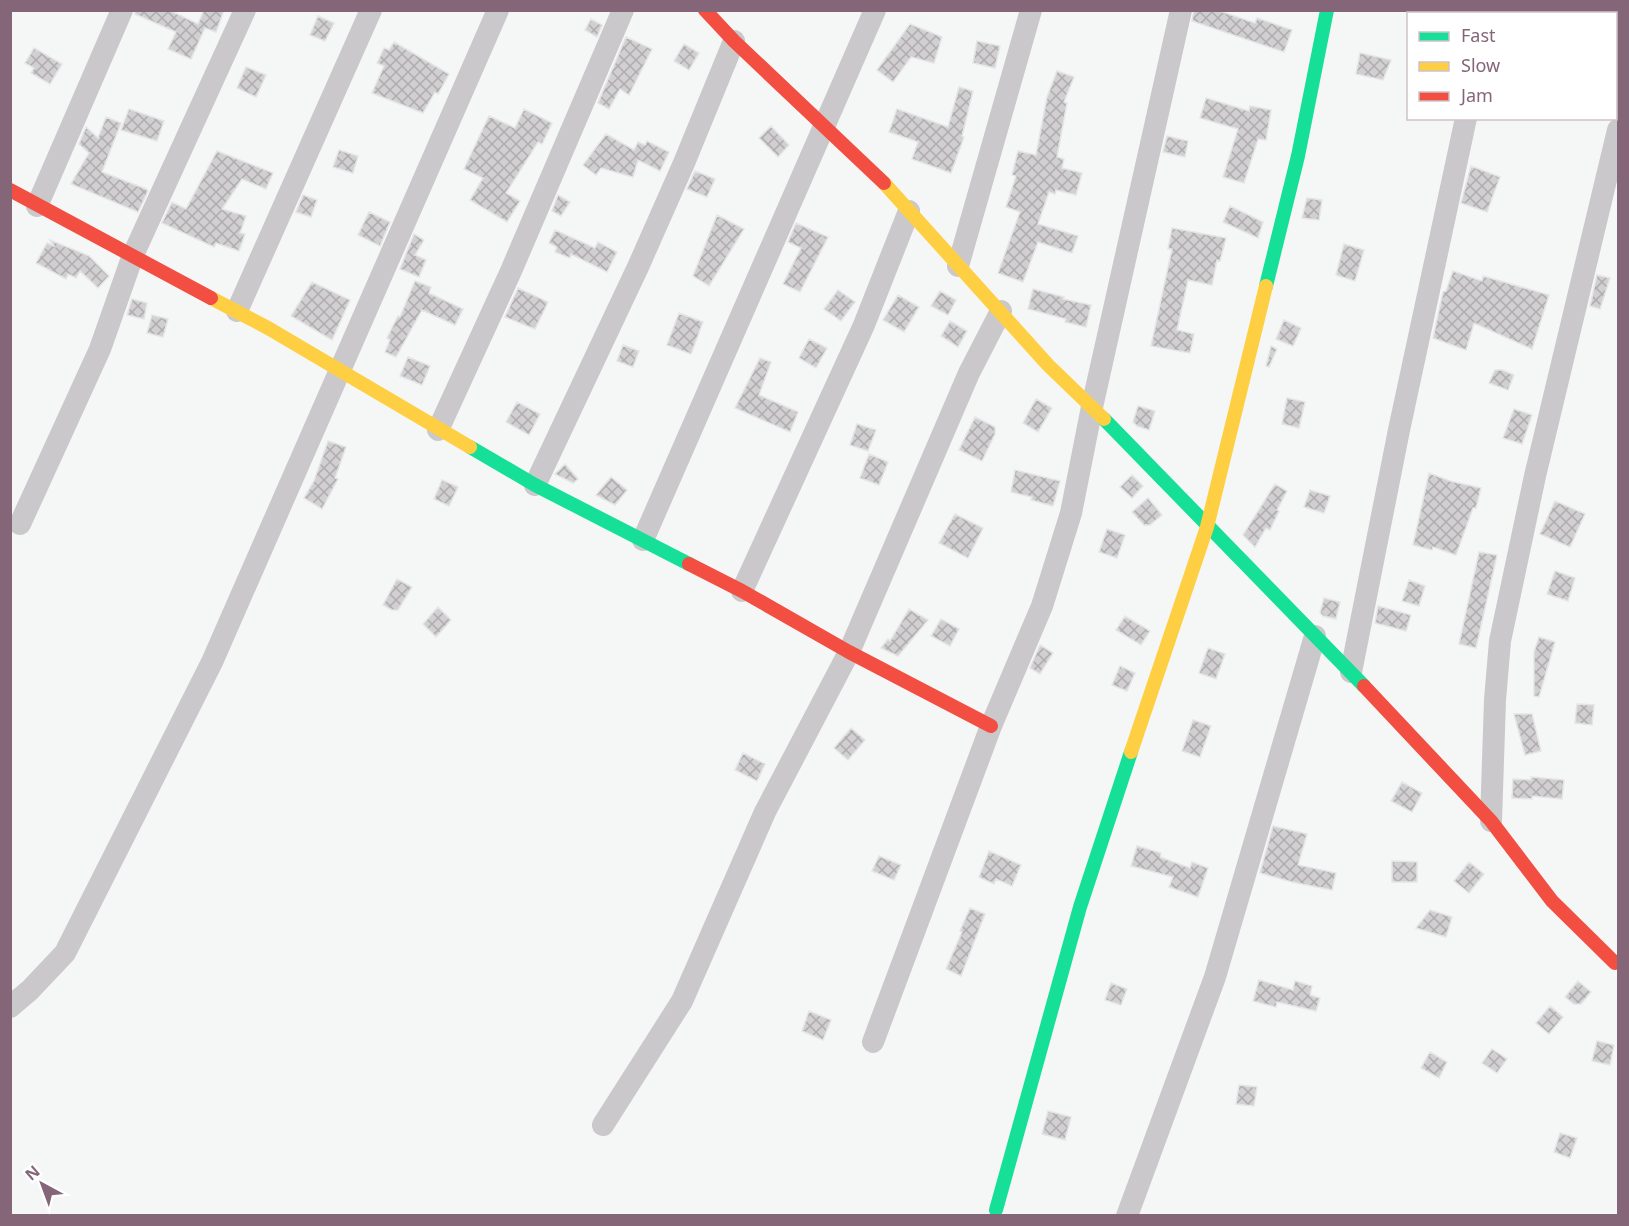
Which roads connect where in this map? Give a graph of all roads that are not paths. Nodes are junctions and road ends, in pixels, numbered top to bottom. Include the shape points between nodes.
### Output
1 (122, 10) edge
2 (245, 10) edge
3 (371, 10) edge
4 (498, 10) edge
5 (623, 10) edge
6 (705, 10) edge
7 (875, 10) edge
8 (1031, 10) edge
9 (1181, 10) edge
10 (1328, 10) edge
11 (734, 41) junction
12 (1466, 120) edge
13 (824, 126) junction
14 (1618, 130) edge
15 (10, 190) edge
16 (37, 206) junction
17 (909, 211) junction
18 (133, 255) junction
19 (958, 266) junction
20 (237, 311) junction
21 (1001, 311) junction
22 (340, 371) junction
23 (1092, 407) junction
24 (438, 430) junction
25 (535, 485) junction
26 (20, 524) dead end
27 (1207, 527) junction
28 (643, 540) junction
29 (742, 591) junction
30 (1315, 636) junction
31 (849, 652) junction
32 (1351, 672) junction
33 (991, 726) junction
34 (1491, 821) junction
35 (1615, 963) dead end
36 (10, 1007) edge
37 (873, 1042) dead end
38 (603, 1125) dead end
39 (996, 1210) dead end
40 (1127, 1215) edge

1 - 16 street
2 - 18 street
3 - 20 street
4 - 22 street
5 - 24 street
6 - 11 street
7 - 13 street
8 - 19 street
9 - 23 street
10 - 27 street via 1298,156
11 - 13 street
11 - 25 street via 638,267
12 - 32 street
13 - 17 street
13 - 28 street
14 - 34 street via 1535,476 1500,641
15 - 16 street
16 - 18 street
17 - 19 street
17 - 29 street via 864,325
18 - 20 street
18 - 26 street via 100,349
19 - 21 street
20 - 22 street
21 - 23 street via 1048,365
21 - 31 street via 969,373
22 - 24 street
22 - 36 street via 212,662 65,953
23 - 27 street
23 - 33 street via 1071,513 1042,606
24 - 25 street
25 - 28 street
27 - 30 street
27 - 39 street via 1080,907
28 - 29 street
29 - 31 street
30 - 32 street
30 - 40 street via 1215,977
31 - 33 street
31 - 38 street via 765,812 682,1001
32 - 34 street
33 - 37 street
34 - 35 street via 1552,901

